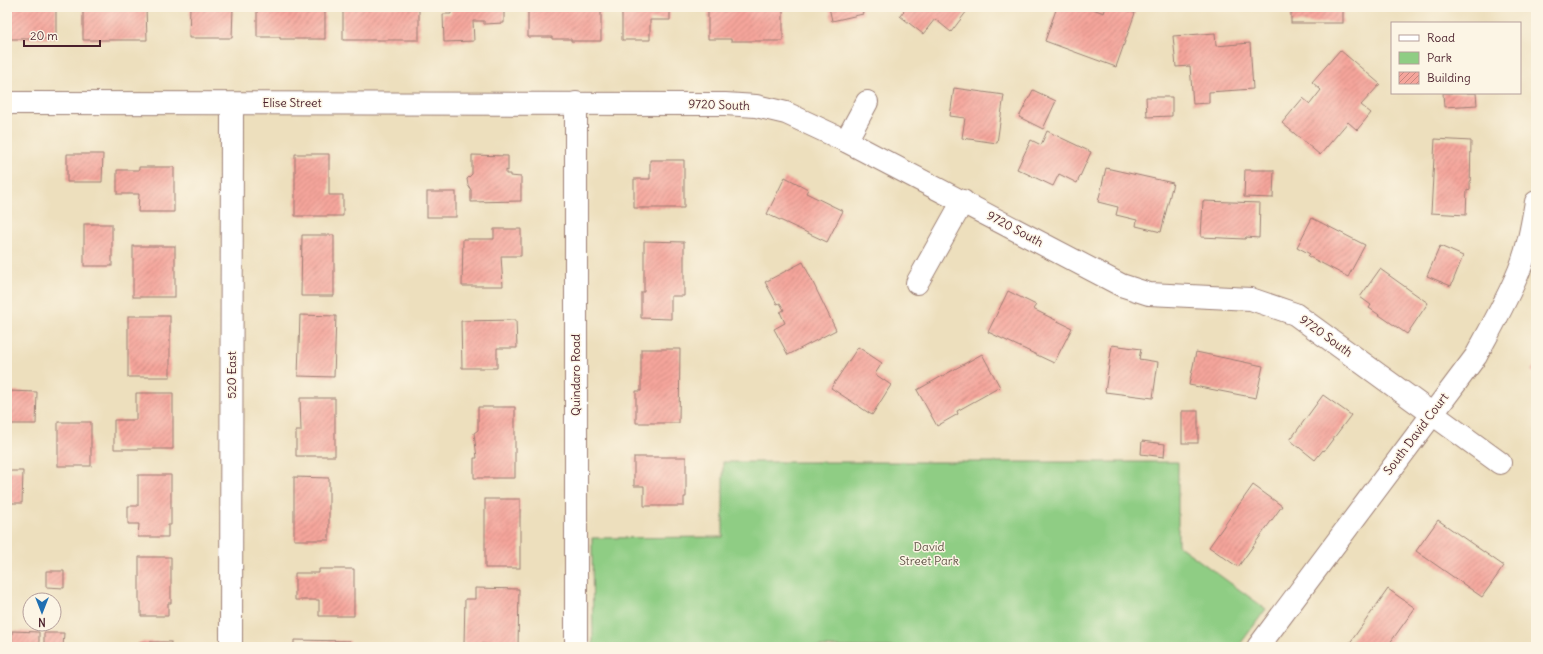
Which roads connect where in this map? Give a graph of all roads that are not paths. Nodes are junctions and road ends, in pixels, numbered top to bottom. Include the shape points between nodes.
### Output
1 (867, 102) dead end
2 (7, 103) edge
3 (576, 103) junction
4 (232, 104) junction
5 (846, 141) junction
6 (963, 201) junction
7 (1536, 202) edge
8 (917, 283) dead end
9 (1432, 413) junction
10 (1500, 463) dead end
11 (231, 647) edge
12 (576, 647) edge
13 (1258, 647) edge

1 - 5 street
2 - 4 street, Elise Street
3 - 4 street, Elise Street
3 - 5 street, 9720 South via 756,106 786,113
3 - 12 street, Quindaro Road
4 - 11 street, 520 East
5 - 6 street, 9720 South
6 - 8 street
6 - 9 street, 9720 South via 1121,285 1149,294 1251,299 1295,314
7 - 9 street, South David Court via 1531,232 1519,270 1500,312 1476,356
9 - 10 street, 9720 South
9 - 13 street, South David Court

